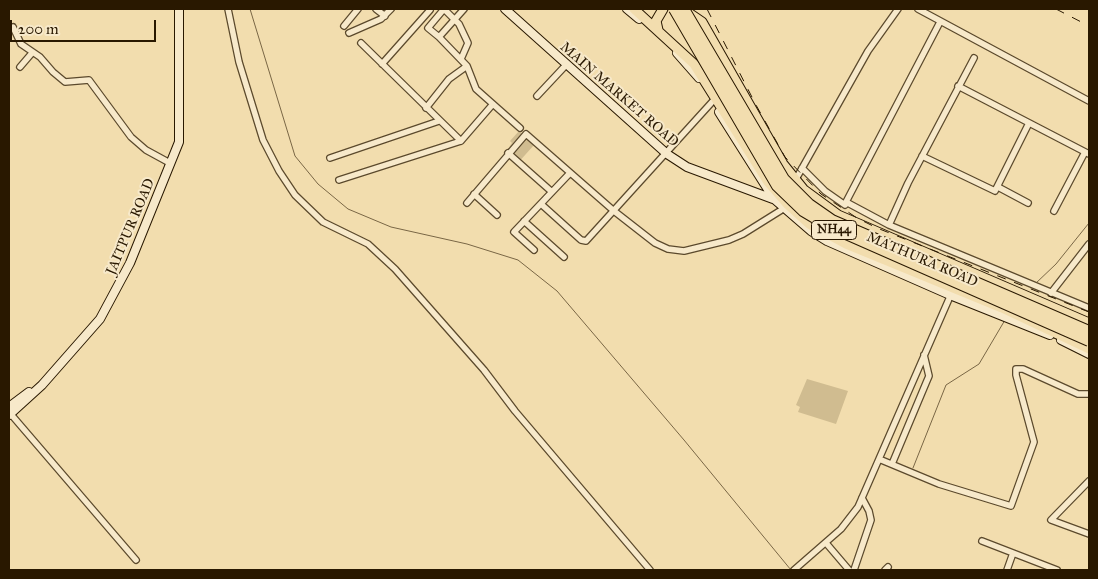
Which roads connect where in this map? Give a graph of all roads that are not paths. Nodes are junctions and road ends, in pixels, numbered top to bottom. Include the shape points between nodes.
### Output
1 (175, 9) edge
2 (179, 9) edge
3 (228, 9) edge
4 (358, 9) edge
5 (376, 9) edge
6 (391, 9) edge
7 (429, 9) edge
8 (444, 9) edge
9 (464, 9) edge
10 (505, 9) edge
11 (627, 9) edge
12 (634, 9) edge
13 (663, 9) edge
14 (674, 9) edge
15 (684, 9) edge
16 (898, 9) edge
17 (918, 9) edge
18 (385, 16) junction
19 (438, 16) junction
20 (454, 19) junction
21 (940, 22) junction
22 (344, 26) dead end
23 (13, 27) dead end
24 (349, 33) dead end
25 (660, 33) junction
26 (439, 37) junction
27 (361, 43) dead end
28 (717, 49) junction
29 (32, 53) junction
30 (974, 58) dead end
31 (461, 59) junction
32 (382, 64) junction
33 (694, 64) junction
34 (566, 65) junction
35 (467, 66) junction
36 (20, 67) dead end
37 (958, 86) junction
38 (537, 96) dead end
39 (713, 101) junction
40 (1089, 101) edge
41 (493, 104) junction
42 (426, 108) junction
43 (439, 121) junction
44 (1029, 123) junction
45 (520, 128) dead end
46 (461, 142) junction
47 (1087, 153) edge
48 (508, 154) junction
49 (667, 154) junction
50 (922, 156) junction
51 (330, 158) dead end
52 (168, 162) junction
53 (802, 168) junction
54 (570, 172) junction
55 (796, 179) junction
56 (339, 180) dead end
57 (998, 187) junction
58 (552, 192) junction
59 (474, 194) junction
60 (774, 199) junction
61 (466, 203) dead end
62 (847, 203) junction
63 (1028, 203) dead end
64 (541, 204) junction
65 (784, 205) junction
66 (614, 211) junction
67 (1054, 211) dead end
68 (497, 215) dead end
69 (524, 221) junction
70 (889, 225) junction
71 (928, 242) junction
72 (1089, 244) edge
73 (534, 250) dead end
74 (922, 253) junction
75 (564, 257) dead end
76 (909, 273) junction
77 (986, 280) junction
78 (952, 292) junction
79 (1051, 293) junction
80 (976, 298) junction
81 (1089, 308) edge
82 (1008, 314) junction
83 (1089, 324) edge
84 (1089, 331) edge
85 (1089, 340) edge
86 (1089, 349) edge
87 (1089, 354) edge
88 (924, 355) junction
89 (1089, 394) edge
90 (9, 412) edge
91 (879, 458) junction
92 (892, 464) junction
93 (1089, 481) edge
94 (862, 498) junction
95 (1089, 534) edge
96 (982, 541) dead end
97 (826, 544) junction
98 (1013, 553) junction
99 (136, 560) dead end
100 (796, 568) edge
101 (650, 570) edge
102 (849, 570) edge
103 (854, 570) edge
104 (1007, 570) edge
105 (1057, 570) edge

1 - 52 street, JAITPUR ROAD via 177,134
2 - 90 street, JAITPUR ROAD via 179,142 130,263 100,319 42,385
3 - 101 street via 239,62 263,140 295,196 323,222 368,244 395,269 484,370
4 - 22 street
5 - 18 street
6 - 18 street
7 - 19 street
7 - 32 street
8 - 19 street
8 - 20 street
9 - 20 street
10 - 34 street, MAIN MARKET ROAD
11 - 39 street via 684,61
12 - 25 main road, MATHURA ROAD
13 - 25 main road via 656,20
14 - 85 highway, MATHURA ROAD / NH44, bridge via 777,186 803,211 830,227
15 - 28 main road, MATHURA ROAD via 702,22
15 - 84 highway, MATHURA ROAD / NH44, bridge via 784,179 809,204 832,220
16 - 53 street via 868,51
17 - 21 street
18 - 24 street
19 - 26 street via 428,28
20 - 26 street
20 - 31 street via 469,44
21 - 40 street
21 - 62 street
23 - 29 street via 22,44
25 - 33 main road, MATHURA ROAD
26 - 31 street
27 - 32 street
28 - 33 main road
28 - 55 main road, MATHURA ROAD via 783,164
29 - 36 street
29 - 52 street via 65,82 89,80 131,137
30 - 37 street
31 - 35 street
32 - 42 street
33 - 65 main road, MATHURA ROAD
34 - 38 street
34 - 49 street, MAIN MARKET ROAD
35 - 41 street via 476,89
35 - 42 street via 449,79
37 - 44 street
37 - 50 street
39 - 49 street
39 - 60 street
41 - 45 street
41 - 46 street
42 - 43 street
43 - 46 street
43 - 51 street
44 - 47 street
44 - 57 street
46 - 56 street
47 - 67 street
48 - 54 street via 526,134
48 - 58 street
48 - 59 street
49 - 60 street, MAIN MARKET ROAD via 688,167
49 - 66 street
50 - 57 street via 992,191
50 - 70 street
52 - 90 street, JAITPUR ROAD via 120,278 104,307
53 - 55 street
53 - 62 street via 825,190
54 - 58 street
54 - 66 street
55 - 74 main road, MATHURA ROAD via 804,190 838,216
57 - 63 street
58 - 64 street
59 - 61 street
59 - 68 street
60 - 65 street, MAIN MARKET ROAD
62 - 70 street
64 - 66 street via 584,241
64 - 69 street
65 - 66 street via 735,238 684,251 661,246
65 - 76 main road, MATHURA ROAD via 809,224
69 - 73 street via 514,233
69 - 75 street
70 - 71 street
71 - 74 street
71 - 79 street
72 - 79 street
74 - 76 main road
74 - 77 main road, MATHURA ROAD
76 - 78 main road, MATHURA ROAD
77 - 80 main road
77 - 83 main road, MATHURA ROAD
78 - 80 main road, MATHURA ROAD
78 - 82 street
78 - 88 street
79 - 81 street
80 - 82 main road, MATHURA ROAD
82 - 86 main road, MATHURA ROAD
82 - 87 street
88 - 91 street
88 - 92 street via 929,376
89 - 92 street via 1078,394 1023,369 1016,369 1034,442 1011,506 939,484
90 - 99 street
91 - 92 street
91 - 94 street
93 - 95 street via 1051,520
94 - 97 street via 846,525
94 - 103 street via 870,520
96 - 98 street
97 - 100 street
97 - 102 street
98 - 104 street
98 - 105 street

